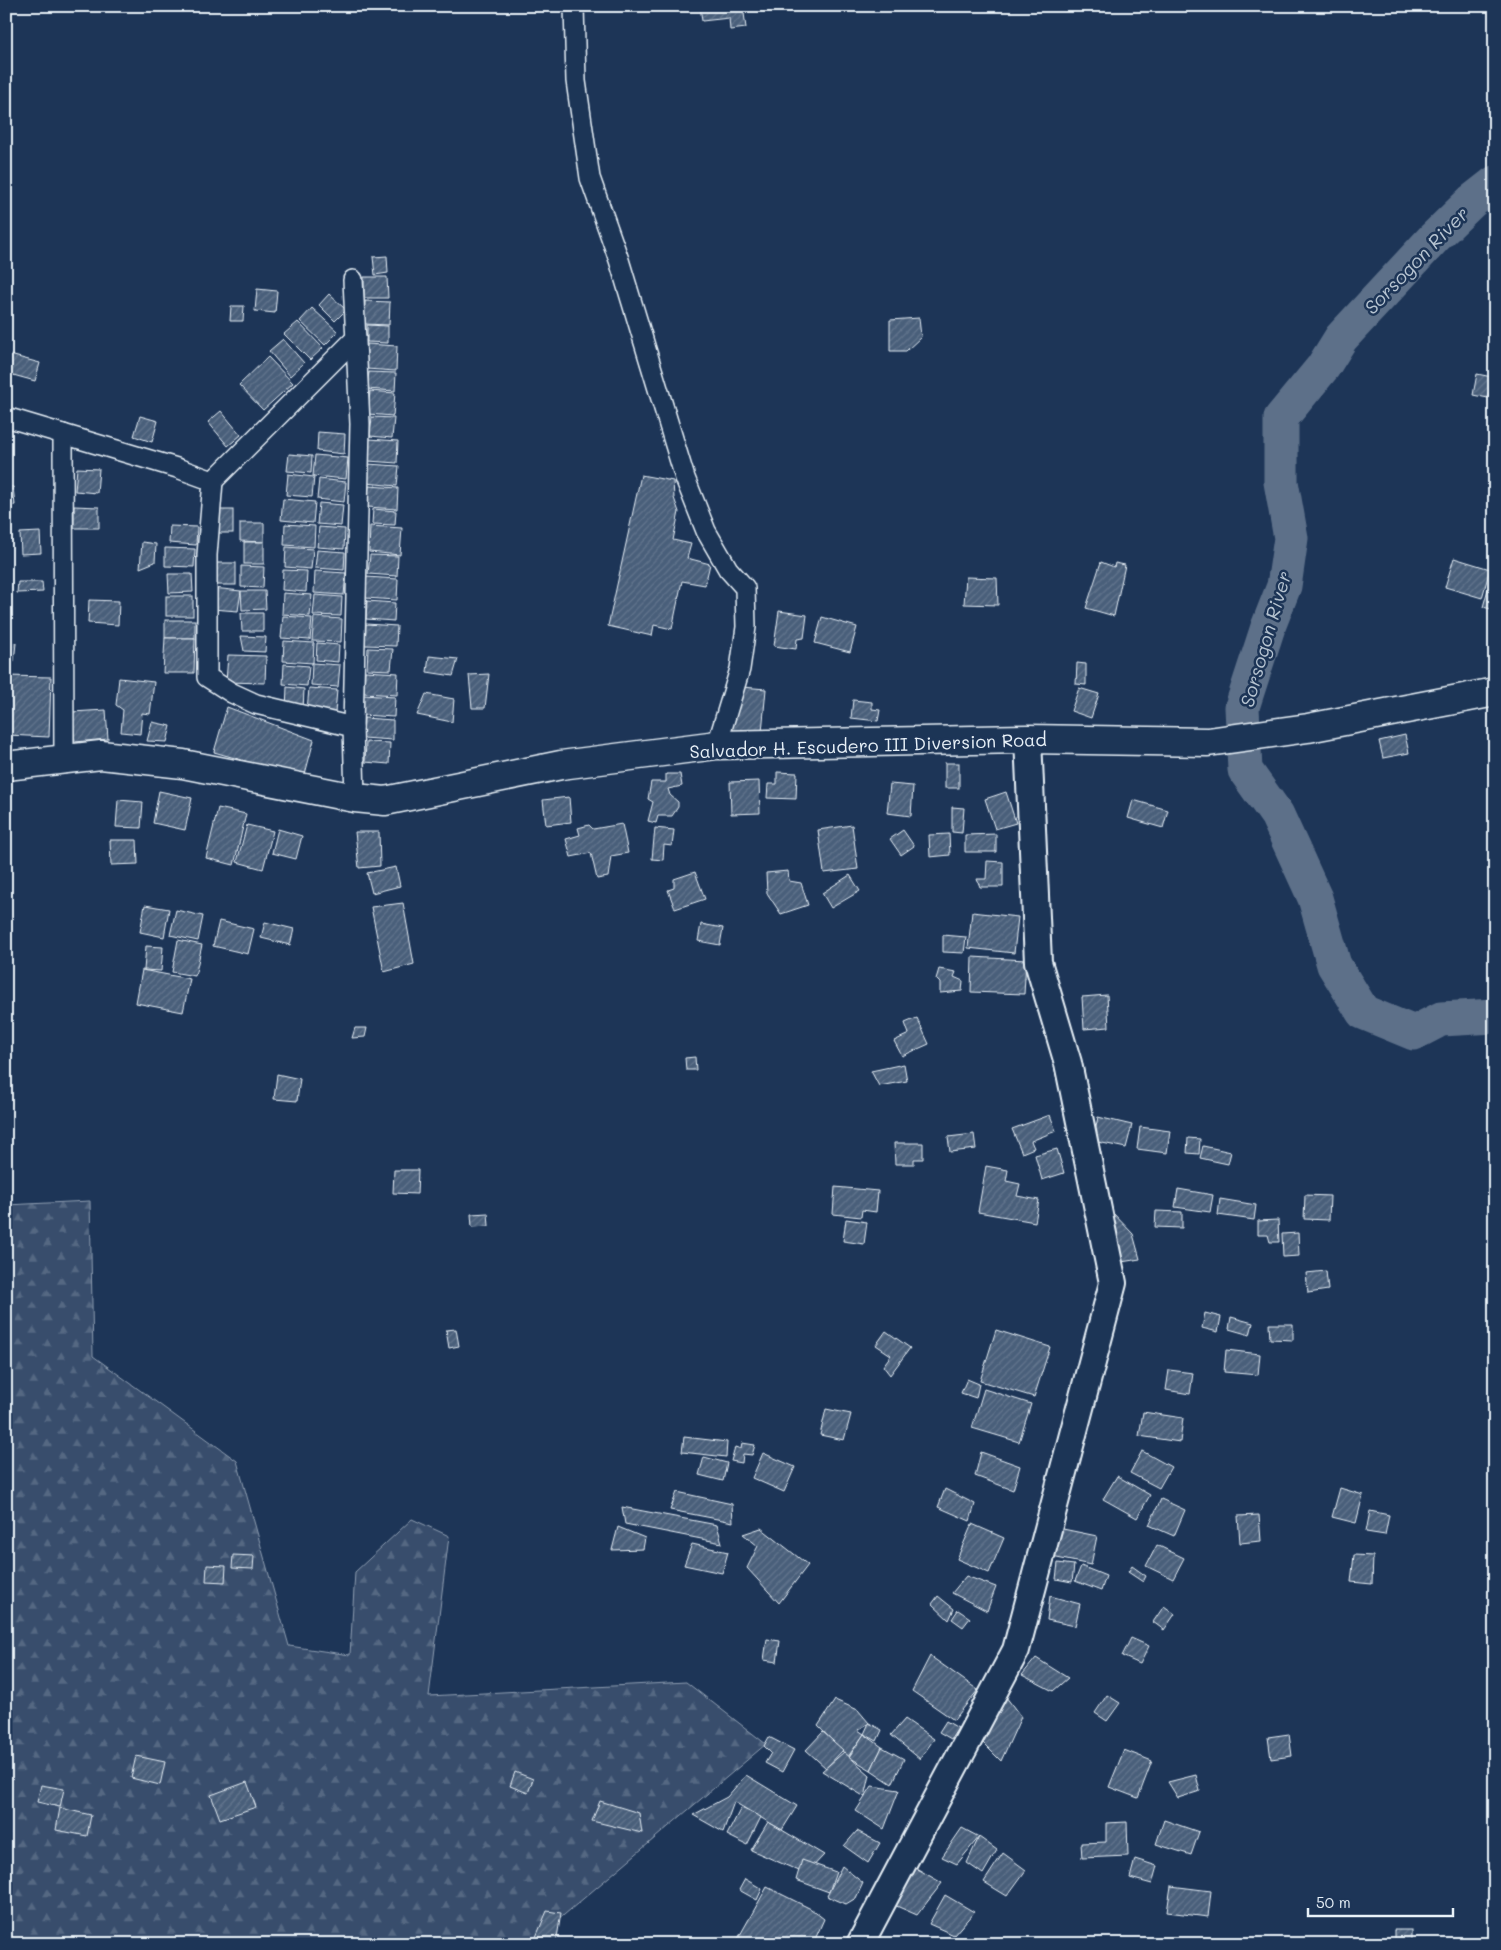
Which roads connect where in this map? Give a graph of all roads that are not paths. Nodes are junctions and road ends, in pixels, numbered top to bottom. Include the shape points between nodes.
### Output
1 (574, 6) edge
2 (353, 280) dead end
3 (356, 338) junction
4 (6, 417) edge
5 (63, 434) junction
6 (212, 481) junction
7 (1495, 692) edge
8 (353, 727) junction
9 (1028, 739) junction
10 (717, 745) junction
11 (64, 759) junction
12 (6, 766) edge
13 (355, 798) junction
14 (860, 1944) edge

1 - 10 street via 576,81 590,178 619,260 685,478 706,531 728,569 745,588 746,627 740,669
2 - 3 street
3 - 6 street
3 - 8 street via 360,424
4 - 5 street
5 - 6 street
5 - 11 street
6 - 8 street via 207,555 206,677 256,704
7 - 9 highway, Salvador H. Escudero III Diversion Road via 1308,728 1208,742
8 - 13 street
9 - 10 highway, Salvador H. Escudero III Diversion Road
9 - 14 street via 1038,962 1068,1063 1112,1283 1016,1650
10 - 13 highway, Salvador H. Escudero III Diversion Road via 561,765 386,801
11 - 12 highway, Salvador H. Escudero III Diversion Road
11 - 13 highway, Salvador H. Escudero III Diversion Road via 101,755 183,764

